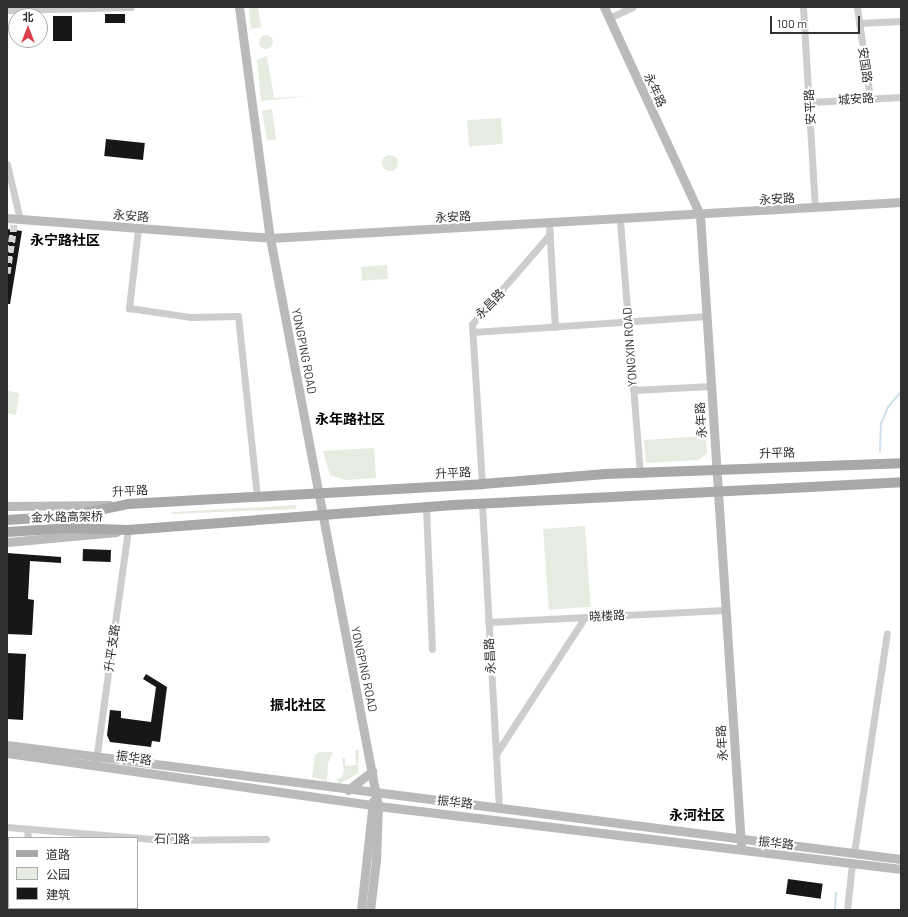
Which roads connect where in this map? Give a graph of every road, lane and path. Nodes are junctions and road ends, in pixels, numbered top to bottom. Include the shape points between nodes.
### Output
1 (102, 7) edge
2 (131, 7) edge
3 (239, 7) edge
4 (604, 7) edge
5 (633, 7) edge
6 (802, 7) edge
7 (857, 7) edge
8 (7, 10) edge
9 (609, 18) junction
10 (901, 21) edge
11 (859, 23) junction
12 (901, 97) edge
13 (870, 98) junction
14 (810, 102) junction
15 (7, 164) edge
16 (901, 202) edge
17 (815, 208) junction
18 (700, 215) junction
19 (7, 218) edge
20 (20, 220) junction
21 (620, 220) junction
22 (549, 224) junction
23 (138, 229) junction
24 (550, 234) junction
25 (270, 238) junction
26 (707, 316) junction
27 (628, 321) junction
28 (555, 326) junction
29 (472, 332) junction
30 (711, 386) junction
31 (633, 390) junction
32 (901, 463) edge
33 (717, 468) junction
34 (640, 474) junction
35 (901, 482) edge
36 (482, 484) junction
37 (717, 490) junction
38 (320, 493) junction
39 (257, 497) junction
40 (128, 504) junction
41 (482, 504) junction
42 (7, 506) edge
43 (426, 507) junction
44 (324, 515) junction
45 (7, 520) edge
46 (128, 530) junction
47 (7, 532) edge
48 (7, 542) edge
49 (725, 610) junction
50 (585, 617) junction
51 (488, 622) junction
52 (887, 633) dead end
53 (432, 649) dead end
54 (7, 745) edge
55 (7, 753) edge
56 (496, 754) junction
57 (96, 761) junction
58 (372, 771) junction
59 (348, 790) junction
60 (376, 792) junction
61 (375, 806) junction
62 (499, 809) junction
63 (7, 827) edge
64 (27, 828) junction
65 (28, 837) edge
66 (130, 837) edge
67 (138, 838) edge
68 (266, 838) dead end
69 (740, 841) junction
70 (741, 851) junction
71 (854, 853) junction
72 (901, 859) edge
73 (852, 863) junction
74 (901, 869) edge
75 (361, 910) edge
76 (370, 910) edge
77 (847, 910) edge

1 - 2 street
1 - 8 street
3 - 25 main road, YONGPING ROAD
4 - 9 main road, 永年路
5 - 9 street
6 - 14 street, 安平路
7 - 11 street, 安国路
9 - 18 main road, 永年路
10 - 11 street
11 - 13 street, 安国路
12 - 13 street, 城安路
13 - 14 street, 城安路
14 - 17 street, 安平路
15 - 20 street
16 - 17 main road, 永安路
17 - 18 main road, 永安路
18 - 21 main road, 永安路
18 - 26 main road, 永年路
19 - 20 main road, 永安路
20 - 23 main road, 永安路
21 - 22 main road, 永安路
21 - 27 street, YONGXIN ROAD
22 - 24 street
22 - 25 main road, 永安路
23 - 25 main road, 永安路
23 - 39 street via 129,308 191,317 238,316
24 - 28 street
24 - 29 street, 永昌路 via 506,287 477,316 472,324
25 - 38 main road, YONGPING ROAD
26 - 27 street
26 - 30 main road, 永年路
27 - 28 street
27 - 31 street, YONGXIN ROAD
28 - 29 street
29 - 36 street, 永昌路
30 - 31 street
30 - 33 main road, 永年路
31 - 34 street, YONGXIN ROAD
32 - 33 main road, 升平路
33 - 34 main road, 升平路
33 - 37 main road, 永年路
34 - 36 main road, 升平路
35 - 37 main road
36 - 38 main road, 升平路
37 - 41 main road
37 - 49 main road, 永年路
38 - 39 main road, 升平路
38 - 44 main road, YONGPING ROAD
39 - 40 main road, 升平路
40 - 42 main road, 升平路
40 - 45 main road, 金水路高架桥 via 69,516
41 - 43 main road
41 - 51 street, 永昌路
43 - 44 main road
43 - 53 street
44 - 46 main road
44 - 58 main road, YONGPING ROAD
46 - 47 main road, 金水路高架桥 via 70,528
46 - 48 main road
46 - 57 street, 升平支路
49 - 50 street, 晓楼路
49 - 69 main road, 永年路
50 - 51 street, 晓楼路
50 - 56 street
51 - 56 street, 永昌路
52 - 71 street
54 - 57 main road, 振华路
55 - 57 main road, 振华路
56 - 62 street, 永昌路
57 - 59 main road, 振华路
57 - 61 main road, 振华路
58 - 59 main road
58 - 60 main road, YONGPING ROAD
59 - 60 main road, 振华路
60 - 61 main road, YONGPING ROAD
60 - 62 main road, 振华路
61 - 70 main road, 振华路
61 - 75 main road, YONGPING ROAD
61 - 76 main road, YONGPING ROAD via 376,860
62 - 69 main road, 振华路
63 - 64 street, 石门路
64 - 65 street
64 - 66 street, 石门路
67 - 68 street, 石门路 via 164,840
69 - 70 main road, 永年路
69 - 71 main road, 振华路
70 - 73 main road, 振华路
71 - 72 main road, 振华路
73 - 74 main road, 振华路
73 - 77 street

